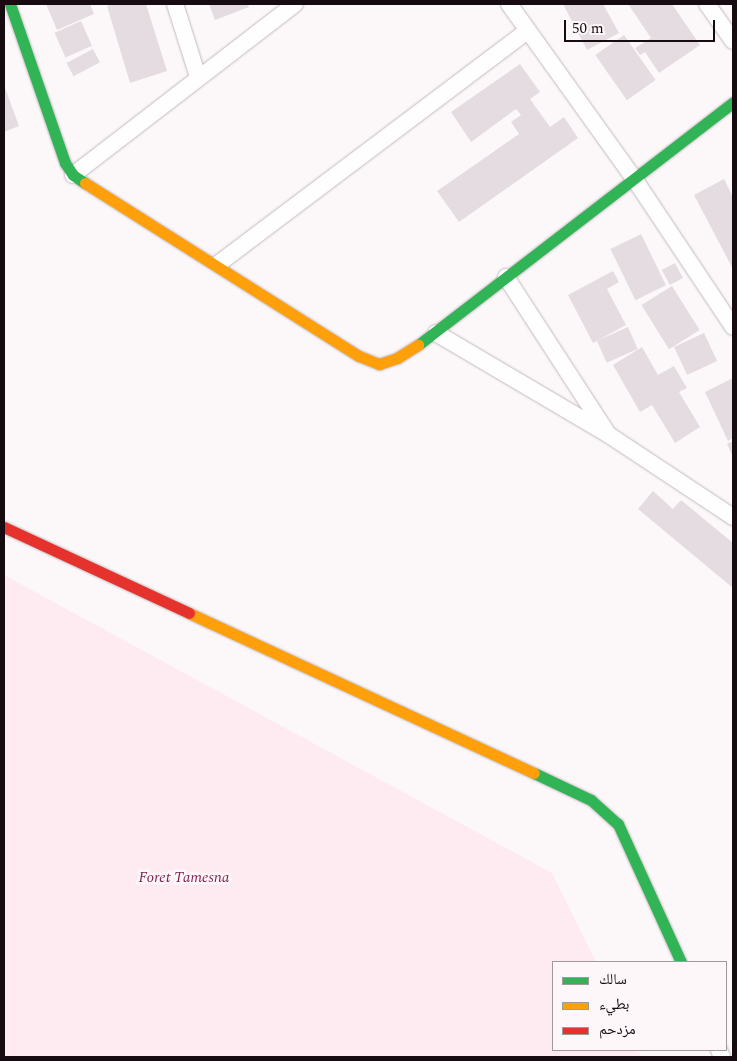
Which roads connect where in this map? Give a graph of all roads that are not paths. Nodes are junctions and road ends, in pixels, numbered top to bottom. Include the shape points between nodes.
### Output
1 (10, 4) edge
2 (175, 4) edge
3 (295, 4) edge
4 (509, 4) edge
5 (707, 4) edge
6 (528, 30) junction
7 (733, 41) edge
8 (198, 77) junction
9 (733, 102) edge
10 (73, 175) junction
11 (633, 177) junction
12 (218, 264) junction
13 (506, 277) junction
14 (733, 327) edge
15 (436, 334) junction
16 (609, 435) junction
17 (733, 517) edge
18 (4, 527) edge
19 (681, 961) edge

1 - 10 street via 65,163
2 - 8 street
3 - 8 street
4 - 6 street
5 - 7 street
6 - 11 street
6 - 12 street
8 - 10 street
9 - 11 street
10 - 12 street
11 - 13 street
11 - 14 street
12 - 15 street via 359,356 379,364 397,358
13 - 15 street
13 - 16 street
15 - 16 street
16 - 17 street
18 - 19 street via 592,800 618,824 628,842

